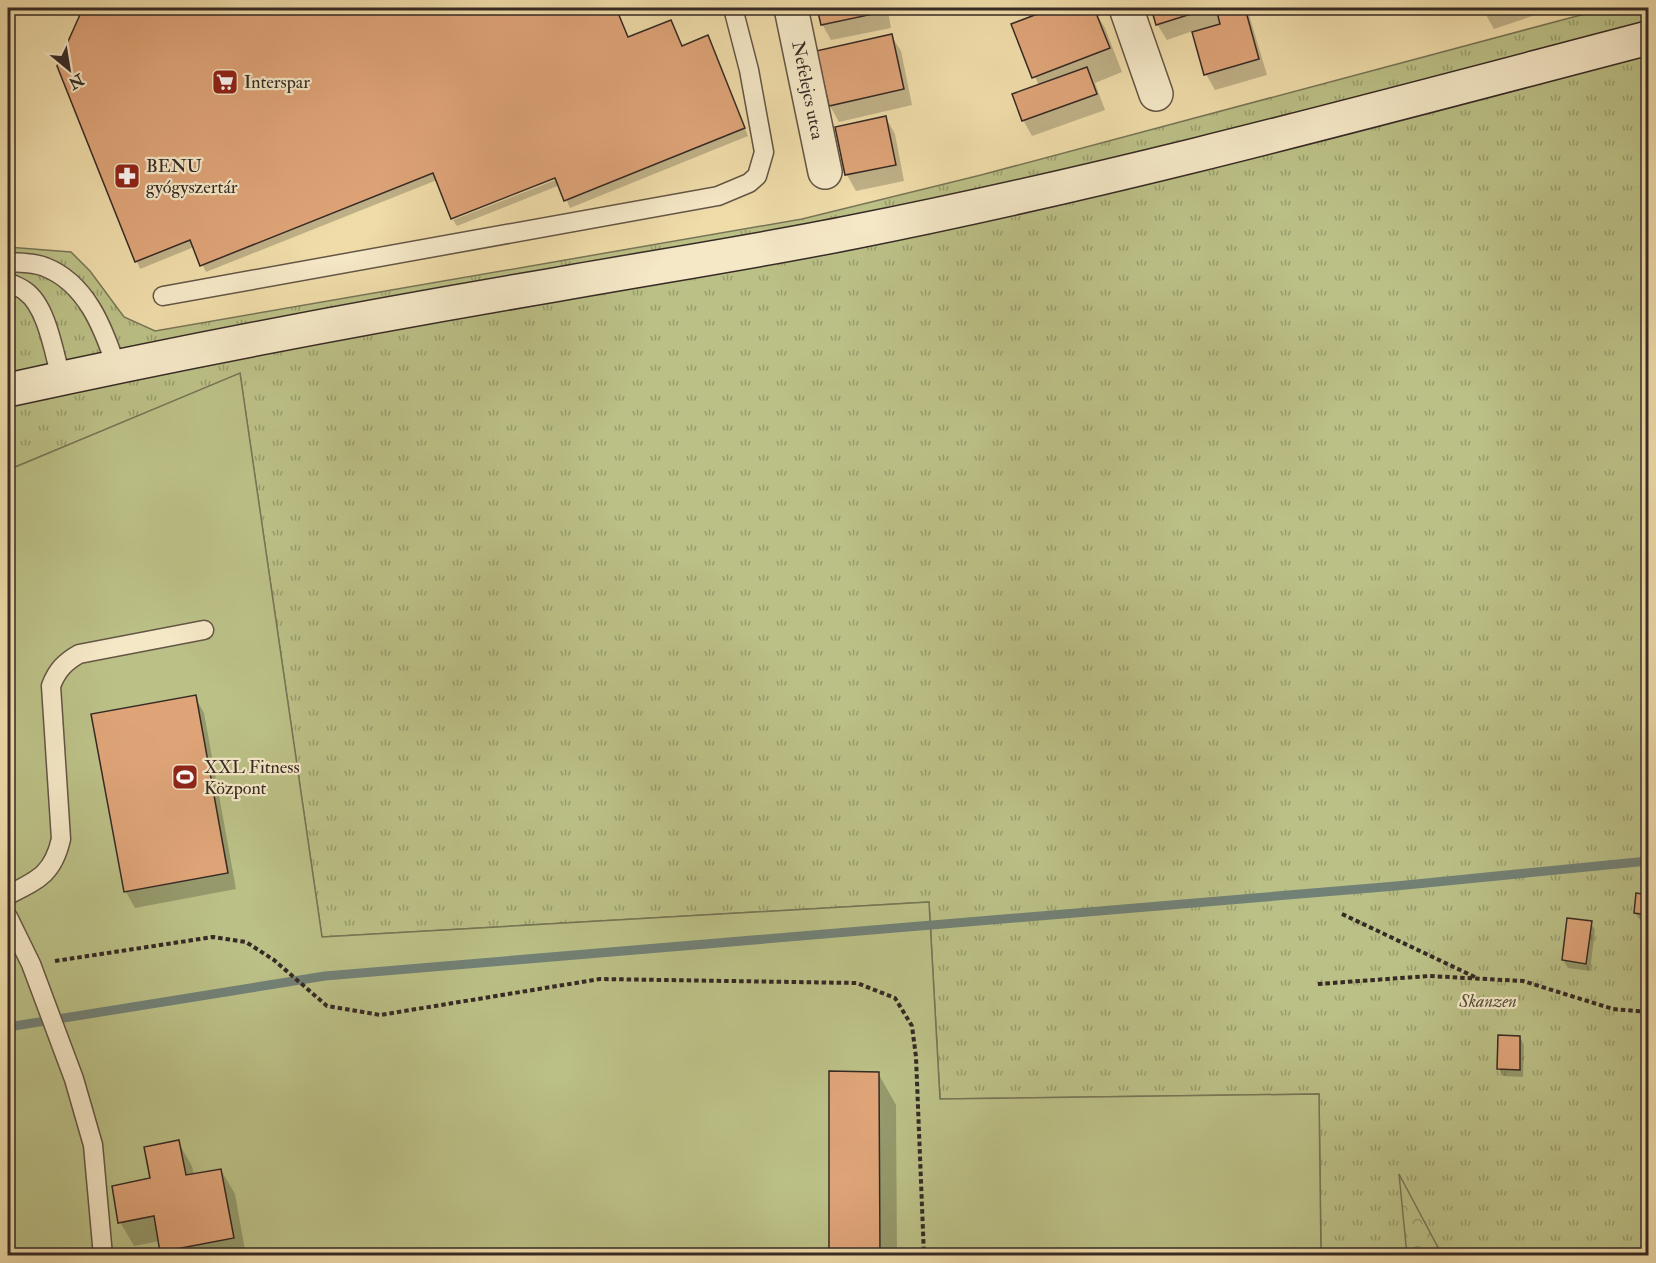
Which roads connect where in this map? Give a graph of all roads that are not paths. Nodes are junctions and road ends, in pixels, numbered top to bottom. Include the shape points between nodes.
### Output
1 (733, 8) edge
2 (791, 8) edge
3 (1126, 8) edge
4 (1648, 39) edge
5 (1155, 94) dead end
6 (825, 172) dead end
7 (8, 262) edge
8 (8, 282) edge
9 (163, 296) dead end
10 (116, 366) junction
11 (61, 378) junction
12 (8, 390) edge
13 (204, 630) dead end
14 (8, 895) edge
15 (8, 917) edge
16 (103, 1256) edge

1 - 9 lane via 764,152 757,176 738,188 718,196
2 - 6 street, Nefelejcs utca
3 - 5 street
4 - 10 street via 1051,190 852,232
7 - 10 lane via 43,266 62,275 92,308
8 - 11 lane via 25,291 41,311
10 - 11 street
11 - 12 street
13 - 14 lane via 79,654 57,671 51,686 61,839 49,870
15 - 16 lane via 31,964 74,1079 93,1145

